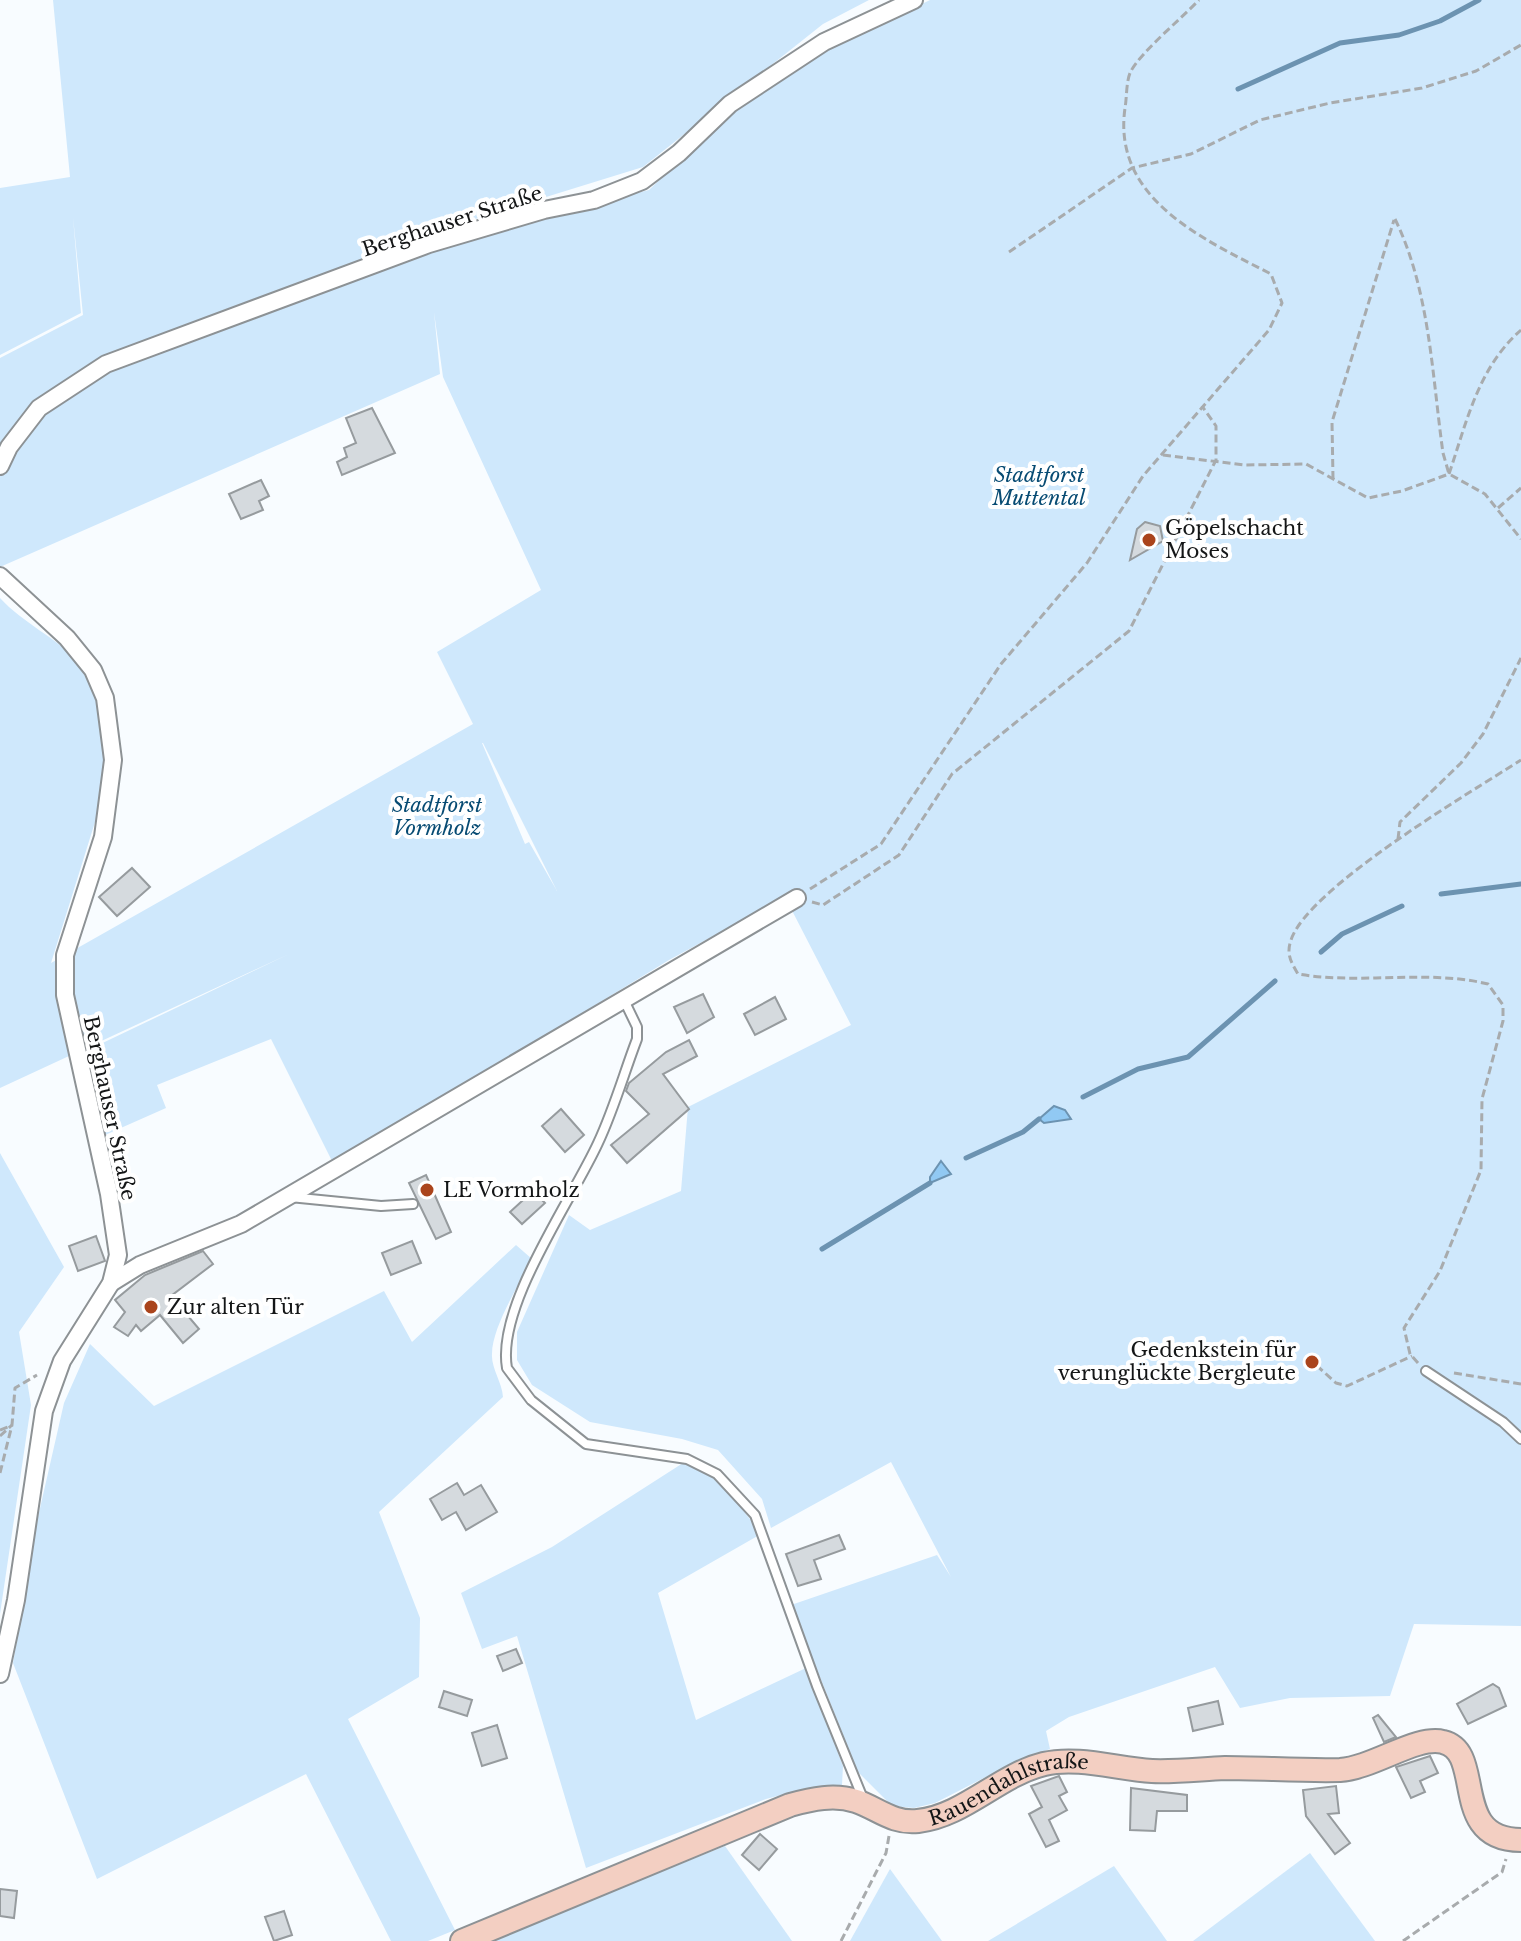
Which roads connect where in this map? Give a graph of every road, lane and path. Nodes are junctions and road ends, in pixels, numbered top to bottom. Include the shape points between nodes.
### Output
1 (914, 0) edge
2 (1199, 0) edge
3 (1521, 45) edge
4 (1132, 168) junction
5 (1009, 252) dead end
6 (1521, 330) edge
7 (1202, 406) junction
8 (1163, 455) junction
9 (1216, 460) junction
10 (0, 466) edge
11 (1449, 474) junction
12 (1333, 479) junction
13 (1521, 488) edge
14 (1498, 508) junction
15 (1521, 539) edge
16 (0, 576) edge
17 (1521, 658) edge
18 (1521, 760) edge
19 (1398, 839) junction
20 (797, 898) junction
21 (623, 998) junction
22 (288, 1197) junction
23 (413, 1204) dead end
24 (111, 1283) junction
25 (1412, 1356) junction
26 (1315, 1364) dead end
27 (1426, 1371) junction
28 (53, 1380) junction
29 (1521, 1384) edge
30 (12, 1425) junction
31 (0, 1433) edge
32 (1521, 1439) edge
33 (0, 1473) edge
34 (0, 1674) edge
35 (866, 1805) junction
36 (893, 1819) junction
37 (1516, 1840) edge
38 (462, 1941) edge
39 (841, 1941) edge
40 (1403, 1941) edge

1 - 10 street, Berghauser Straße via 824,42 730,104 642,181 594,200 429,244 106,364 39,408
2 - 4 path via 1130,72 1122,133
3 - 4 path via 1476,71 1422,88 1260,120 1191,154
4 - 5 path
4 - 7 path via 1146,193 1175,216 1211,243 1271,274 1282,303 1269,330
6 - 11 path via 1501,348 1482,378
7 - 8 path
7 - 9 path via 1216,426
8 - 9 path
8 - 20 path via 1143,476 1087,563 1001,664 881,844
9 - 12 path via 1306,464
9 - 20 path via 1129,631 952,774 899,855 823,905
11 - 12 path via 1368,498
11 - 12 path via 1422,303 1410,250 1395,219 1332,422
11 - 14 path via 1485,494
13 - 14 path
14 - 15 path
16 - 24 street, Berghauser Straße via 67,638 93,670 110,727 111,794 103,837 67,946 65,995 115,1228 118,1255
17 - 19 path via 1483,734 1400,822
18 - 19 path
19 - 25 path via 1320,902 1291,938 1288,958 1298,974 1334,980 1462,978 1488,984 1503,1005 1482,1099 1481,1170 1440,1271 1404,1328
20 - 21 street
21 - 22 street
21 - 35 lane via 637,1039 599,1142 517,1306 508,1332 507,1368 531,1400 586,1444 687,1459 717,1474 755,1515
22 - 23 lane
22 - 24 street
24 - 28 street, Berghauser Straße
25 - 26 path via 1347,1386
25 - 27 path
27 - 29 path via 1467,1372
27 - 32 lane
28 - 30 path via 43,1371 15,1388
28 - 34 street, Berghauser Straße
30 - 31 path
30 - 33 path
35 - 36 street, Rauendahlstraße
35 - 38 street, Rauendahlstraße via 841,1798 790,1805
36 - 37 street, Rauendahlstraße via 933,1818 1019,1773 1057,1762 1156,1771 1339,1770 1373,1764 1432,1741 1449,1744 1460,1755 1483,1826
36 - 39 path via 886,1853
37 - 40 path via 1502,1872

